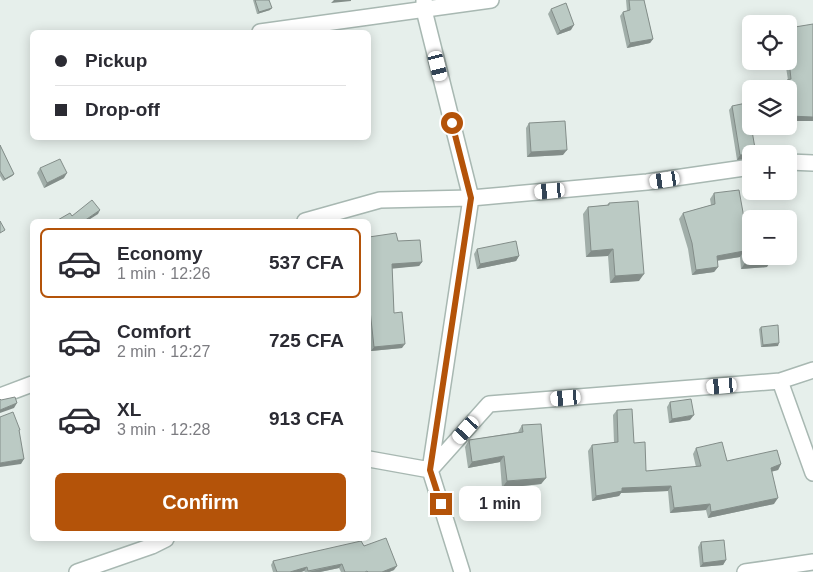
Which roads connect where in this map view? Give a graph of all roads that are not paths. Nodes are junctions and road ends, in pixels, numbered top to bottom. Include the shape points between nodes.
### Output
1 (491, 0) edge
2 (424, 5) edge
3 (272, 30) edge
4 (797, 162) edge
5 (813, 163) edge
6 (742, 168) edge
7 (471, 198) junction
8 (312, 219) edge
9 (813, 370) edge
10 (780, 381) junction
11 (30, 385) edge
12 (0, 396) edge
13 (371, 459) edge
14 (430, 470) junction
15 (813, 472) edge
16 (162, 541) edge
17 (813, 562) edge
18 (77, 572) edge
19 (462, 572) edge
20 (745, 572) edge

1 - 2 street
2 - 3 street
2 - 7 street
4 - 5 street
6 - 7 street via 647,182
7 - 8 street via 380,200
7 - 14 street
9 - 10 street
10 - 14 street via 489,404
10 - 15 street
11 - 12 street
13 - 14 street
14 - 19 street
16 - 18 street
17 - 20 street

